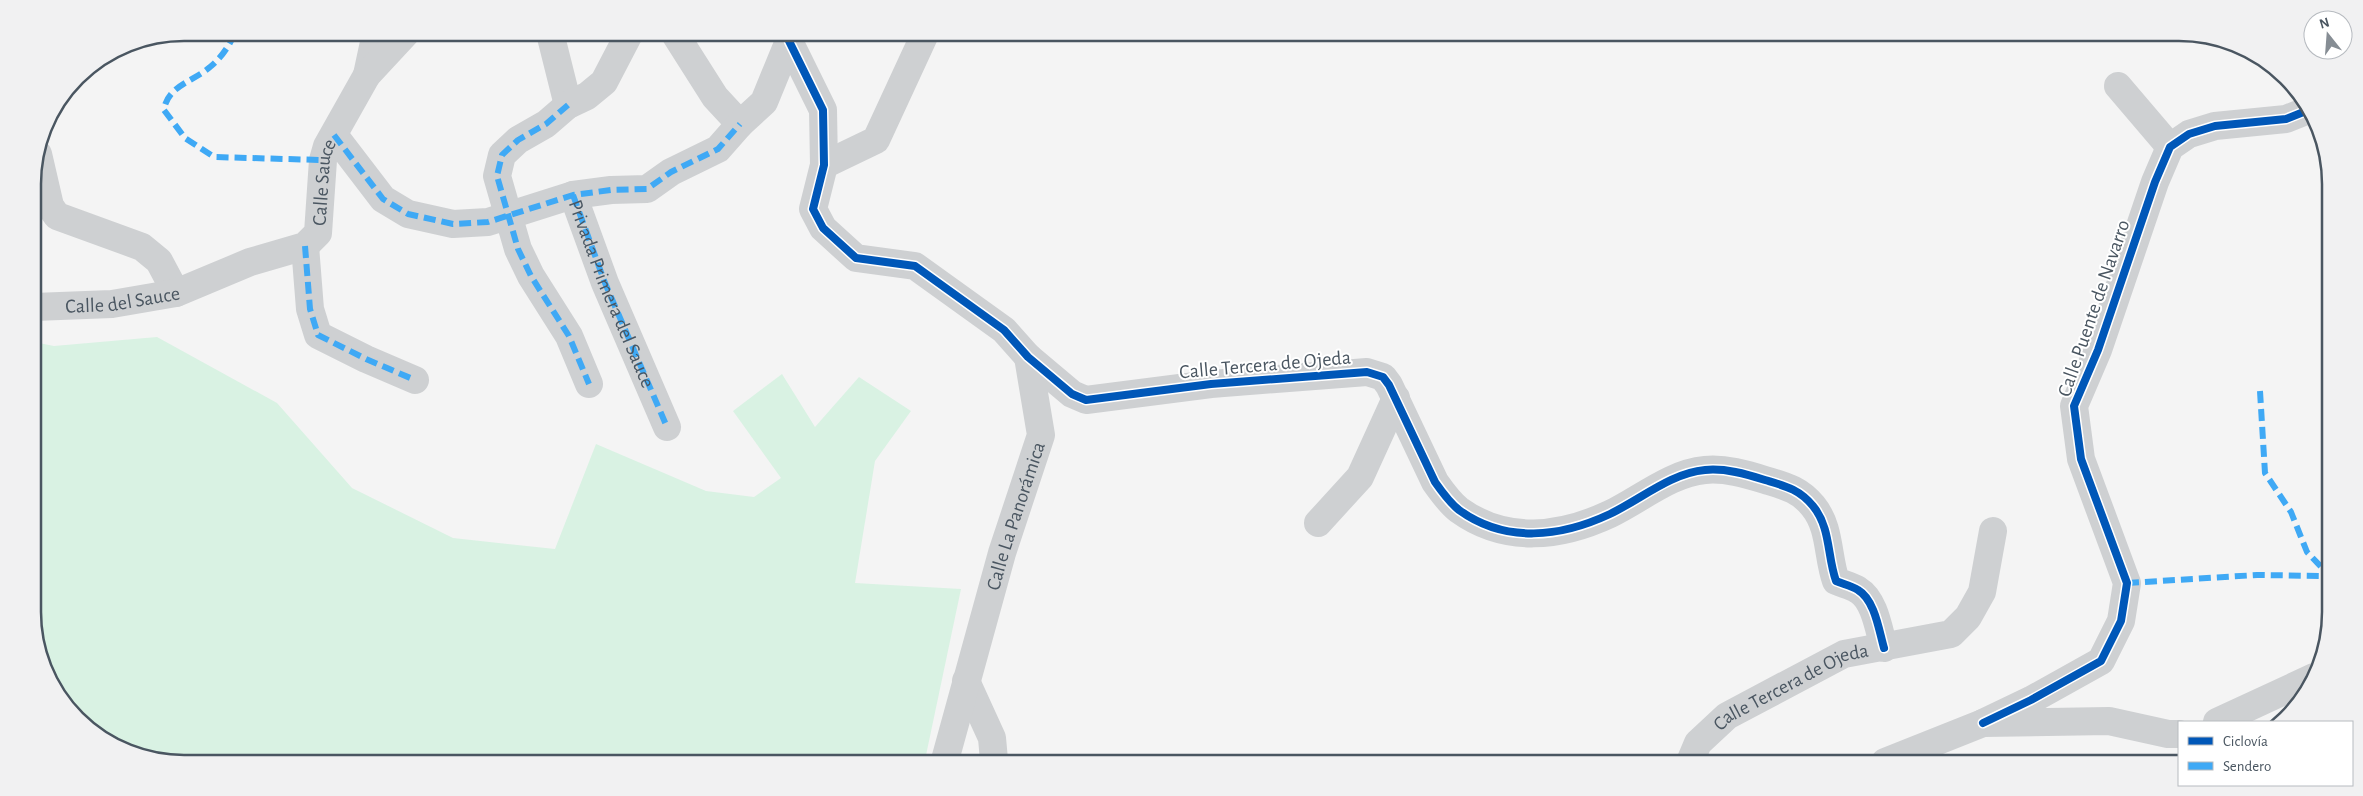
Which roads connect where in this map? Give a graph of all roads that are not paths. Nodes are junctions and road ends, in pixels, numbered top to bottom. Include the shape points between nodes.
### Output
1 (374, 41) edge
2 (399, 41) edge
3 (552, 41) edge
4 (625, 41) edge
5 (680, 41) edge
6 (788, 41) edge
7 (790, 41) edge
8 (922, 41) edge
9 (367, 75) junction
10 (2118, 86) dead end
11 (568, 105) junction
12 (2302, 113) edge
13 (740, 124) junction
14 (334, 135) junction
15 (2170, 147) junction
16 (824, 164) junction
17 (42, 172) edge
18 (573, 195) junction
19 (509, 217) junction
20 (304, 246) junction
21 (176, 292) junction
22 (42, 307) edge
23 (1028, 357) junction
24 (415, 380) dead end
25 (589, 384) dead end
26 (1396, 398) junction
27 (667, 427) dead end
28 (1318, 523) dead end
29 (1994, 532) dead end
30 (1884, 648) junction
31 (966, 681) junction
32 (2304, 682) edge
33 (2219, 721) edge
34 (1983, 723) junction
35 (2178, 734) edge
36 (1693, 754) edge
37 (1906, 754) edge
38 (946, 755) edge
39 (994, 755) edge

1 - 9 street
2 - 9 street, Calle Sauce
3 - 11 street
4 - 11 street via 604,82 587,96
5 - 13 street via 715,96
6 - 13 street via 764,102
7 - 16 street via 823,110
8 - 16 street via 876,140
9 - 14 street, Calle Sauce
10 - 15 street
11 - 19 street via 502,155 497,176
12 - 15 street via 2286,119 2215,126 2189,134
13 - 18 street, Privada Primera del Sauce via 718,149 671,172 647,189
14 - 19 street via 383,199 408,214 453,224
14 - 20 street, Calle Sauce via 323,160 318,233
15 - 34 street, Calle Puente de Navarro via 2154,182 2098,350 2074,406 2081,459 2127,582 2121,621 2101,661
16 - 23 street via 813,209 823,228 856,258 915,266 1004,330
17 - 21 street, Calle del Sauce via 50,206 57,216 142,247 159,261
18 - 19 street
18 - 27 street, Privada Primera del Sauce via 605,283
19 - 25 street via 518,249 569,336
20 - 21 street, Calle Sauce via 250,262
20 - 24 street via 310,309 318,334 366,360
21 - 22 street, Calle del Sauce via 112,304
23 - 26 street, Calle Tercera de Ojeda via 1072,394 1086,400 1211,384 1366,372 1383,377
23 - 31 street, Calle La Panorámica via 1041,435 1002,553
26 - 28 street via 1360,477
26 - 30 street, Calle Tercera de Ojeda via 1434,482 1444,494 1458,510 1481,523 1513,532 1560,532 1609,514 1680,476 1705,470 1726,470 1797,490 1814,507 1828,533 1836,581 1866,596
29 - 30 street, Calle Tercera de Ojeda via 1982,592 1963,622 1951,634
30 - 36 street, Calle Tercera de Ojeda via 1844,654 1727,716 1698,743
31 - 38 street, Calle La Panorámica
31 - 39 street via 992,738
32 - 33 street
34 - 35 street via 2109,720
34 - 37 street, Calle Puente de Navarro

